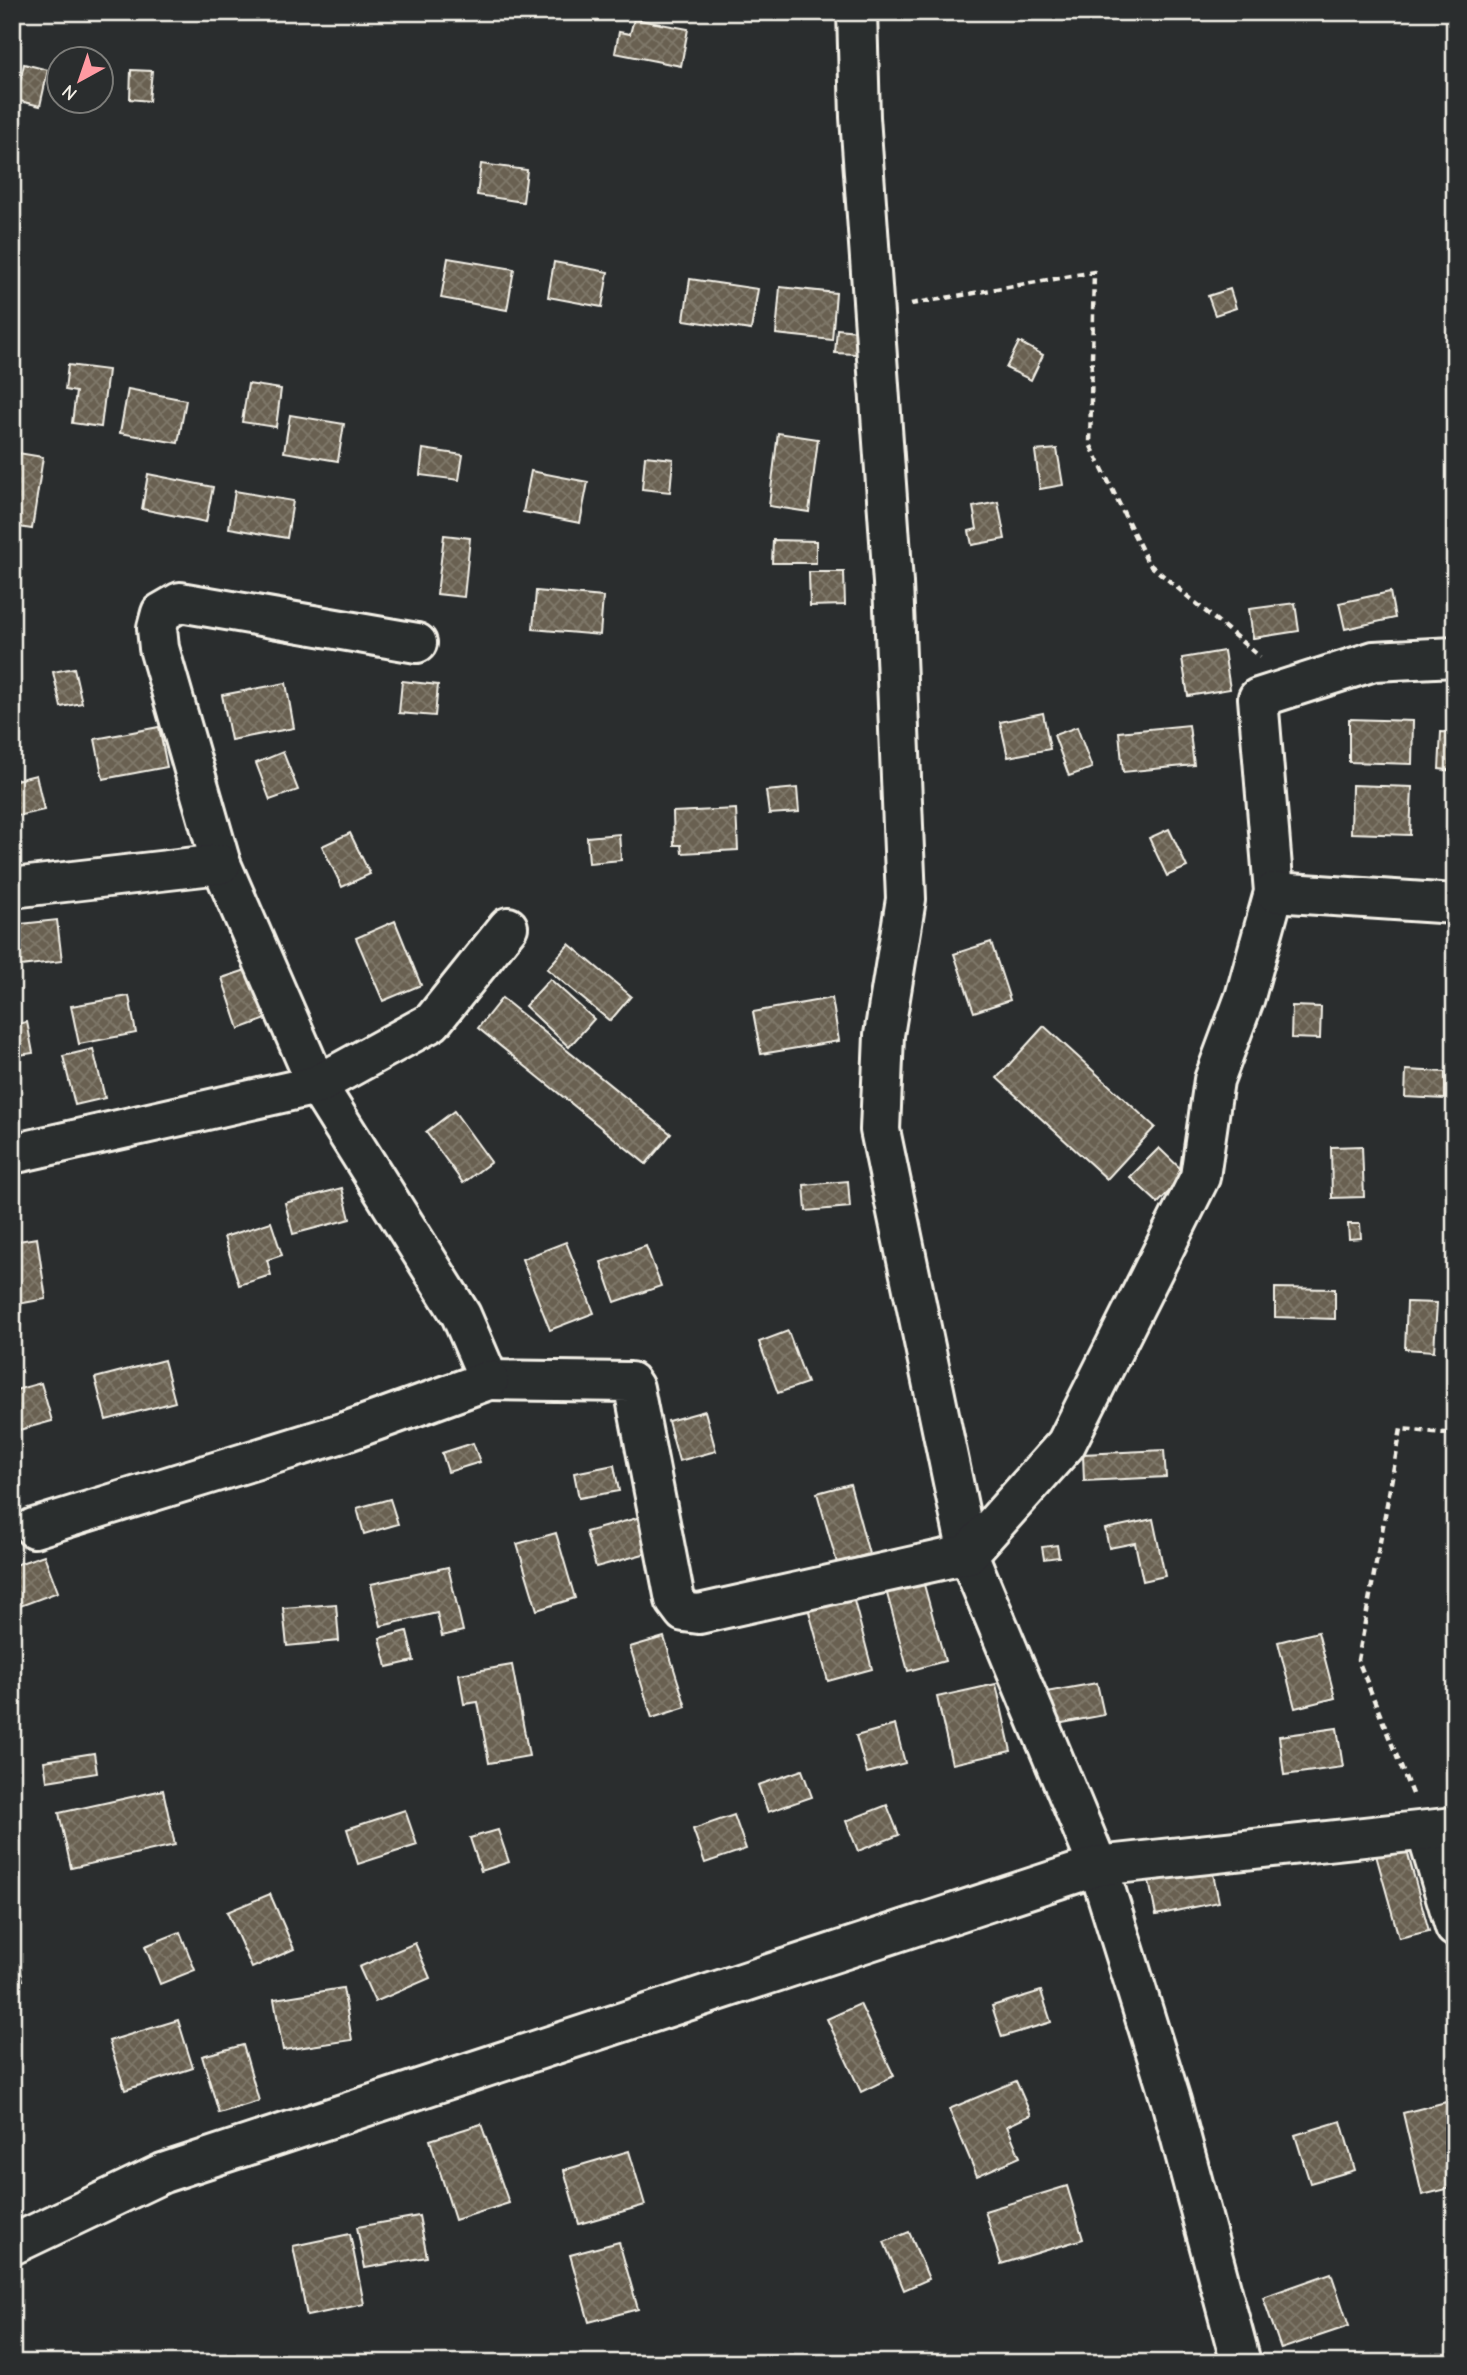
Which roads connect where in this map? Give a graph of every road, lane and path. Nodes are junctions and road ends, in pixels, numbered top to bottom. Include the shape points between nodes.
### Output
1 (857, 12) edge
2 (874, 310) junction
3 (417, 643) dead end
4 (1455, 657) edge
5 (1295, 687) junction
6 (221, 864) junction
7 (12, 888) edge
8 (1274, 892) junction
9 (1455, 904) edge
10 (508, 927) dead end
11 (317, 1085) junction
12 (12, 1154) edge
13 (489, 1380) junction
14 (1455, 1434) edge
15 (34, 1528) dead end
16 (968, 1554) junction
17 (1441, 1829) edge
18 (1098, 1867) junction
19 (1455, 1927) edge
20 (12, 2245) edge
21 (1241, 2363) edge

1 - 2 street
2 - 5 path via 1094,272 1090,444 1148,563
2 - 16 street via 906,899 884,1035 880,1129
3 - 6 street via 180,602 161,613 159,648
4 - 5 street via 1374,661
5 - 8 street via 1258,698
6 - 7 street
6 - 11 street
8 - 9 street
8 - 16 street via 1245,997 1214,1080 1200,1177 1066,1444
10 - 11 street via 432,1022
11 - 12 street
11 - 13 street via 461,1315
13 - 15 street via 345,1432
13 - 16 street via 630,1382 635,1388 675,1600 684,1612 698,1614
14 - 17 path via 1401,1429 1358,1660
16 - 18 street
17 - 18 street
17 - 19 street
18 - 20 street via 163,2173
18 - 21 street via 1171,2101

